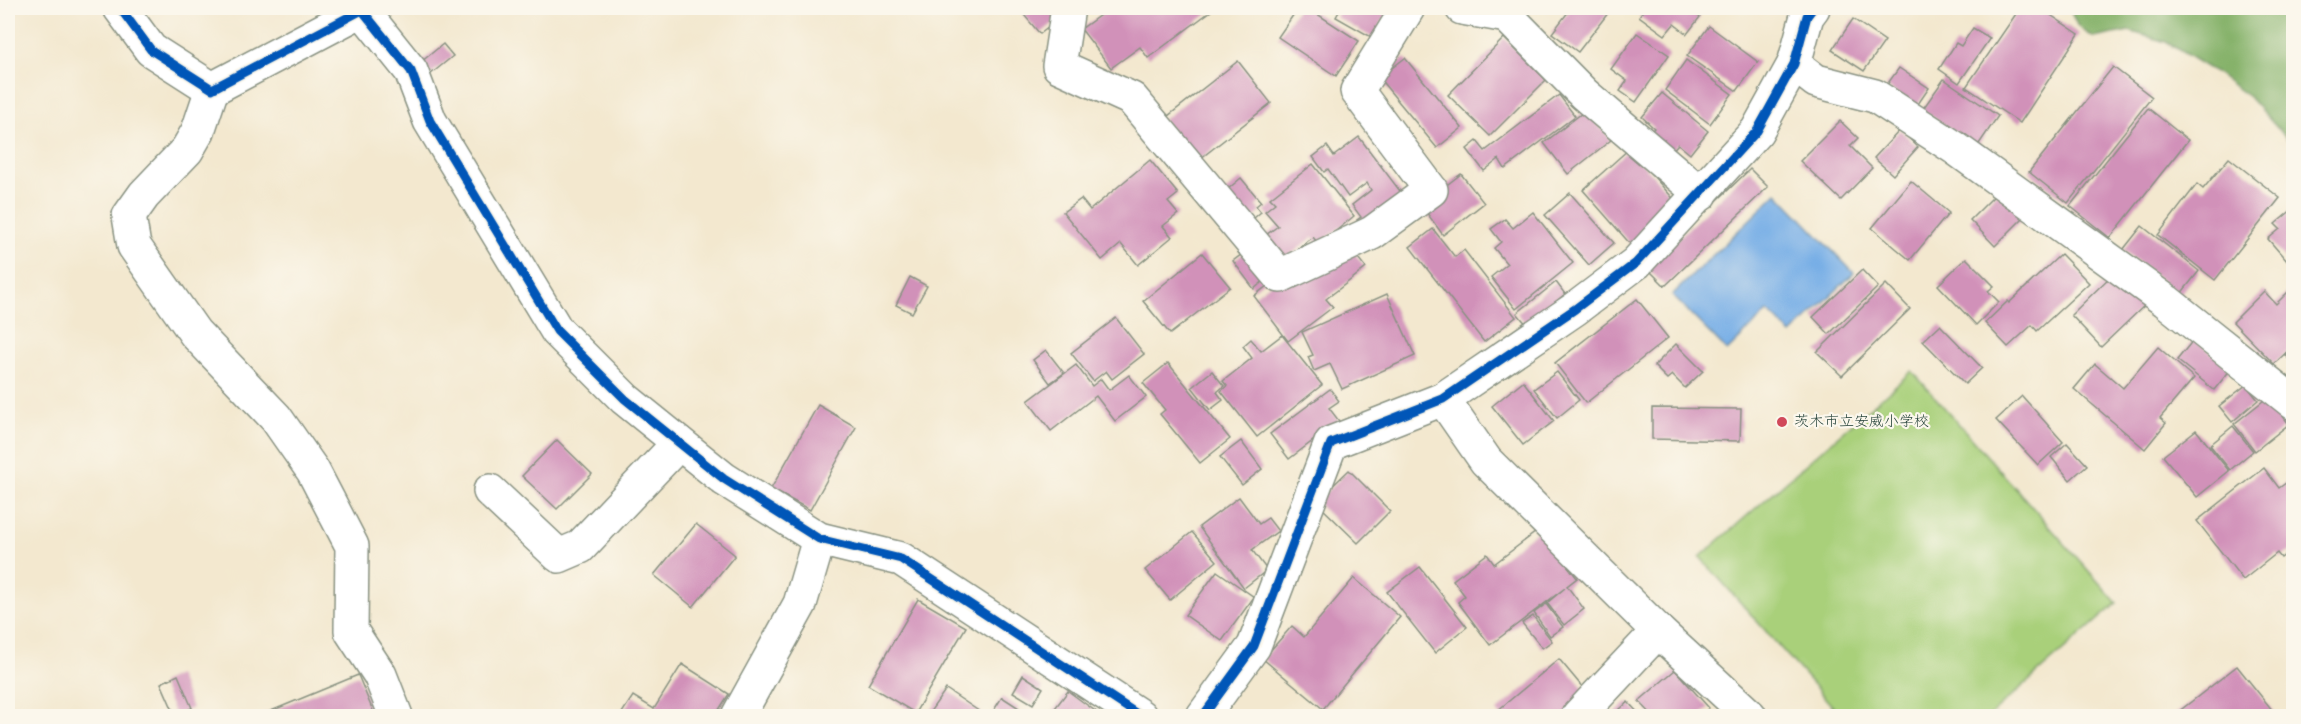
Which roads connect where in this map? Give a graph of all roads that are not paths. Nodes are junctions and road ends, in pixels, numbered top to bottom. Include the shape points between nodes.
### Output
1 (120, 8) edge
2 (1068, 8) edge
3 (1408, 8) edge
4 (1462, 8) edge
5 (1812, 8) edge
6 (1794, 64) junction
7 (212, 89) junction
8 (1701, 194) junction
9 (1443, 399) junction
10 (2294, 403) edge
11 (679, 443) junction
12 (490, 491) dead end
13 (819, 539) junction
14 (1658, 631) junction
15 (1743, 714) edge
16 (396, 717) edge
17 (738, 717) edge
18 (1140, 717) edge
19 (1203, 717) edge
20 (1578, 717) edge

1 - 7 street via 151,50
2 - 3 street via 1059,66 1132,99 1280,276 1372,233 1431,190 1357,91
4 - 8 street via 1507,16 1584,94
5 - 6 street
6 - 8 street via 1757,131
6 - 10 street via 1816,81 1875,96 1955,148 2166,301
7 - 11 street via 362,10 411,71 430,121 557,331 626,399
7 - 16 street via 187,150 129,216 134,246 195,333 276,418 313,471 352,546 351,631 380,675
8 - 9 street via 1636,263
9 - 14 street via 1486,461
9 - 19 street via 1331,443 1254,646
11 - 12 street via 580,547 559,556
11 - 13 street via 724,479
13 - 17 street via 800,604
13 - 18 street via 901,560
14 - 15 street
14 - 20 street

